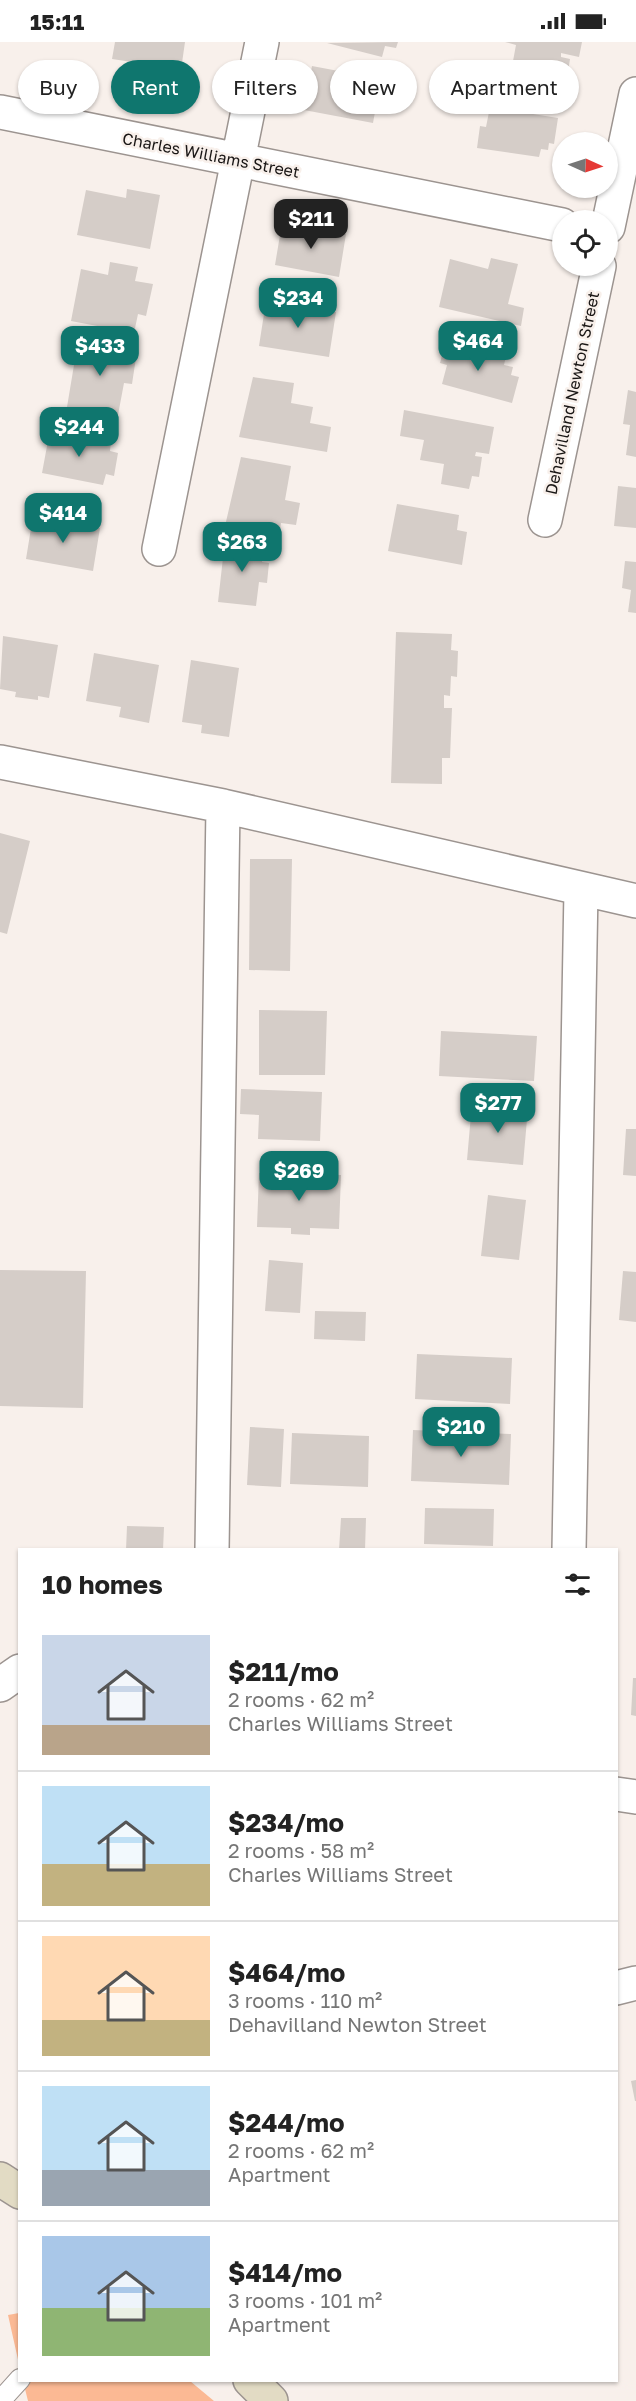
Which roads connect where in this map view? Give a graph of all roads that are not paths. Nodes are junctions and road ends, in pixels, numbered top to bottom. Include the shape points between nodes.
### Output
1 (262, 42) edge
2 (636, 94) edge
3 (0, 112) edge
4 (631, 143) edge
5 (236, 160) junction
6 (613, 210) edge
7 (552, 223) edge
8 (597, 276) edge
9 (545, 520) dead end
10 (159, 549) dead end
11 (0, 762) edge
12 (223, 806) junction
13 (581, 890) junction
14 (636, 901) edge
15 (212, 1548) edge
16 (569, 1548) edge
17 (18, 1672) edge
18 (0, 1685) edge
19 (618, 1794) edge
20 (636, 1797) edge
21 (636, 1983) edge
22 (618, 1988) edge
23 (0, 2179) edge
24 (18, 2191) edge
25 (18, 2381) edge
26 (252, 2382) edge
27 (0, 2401) edge
28 (271, 2401) edge

1 - 5 street
2 - 4 street
3 - 5 street, Charles Williams Street
4 - 6 street
5 - 7 street, Charles Williams Street
5 - 10 street
8 - 9 street, Dehavilland Newton Street
11 - 12 street
12 - 13 street
12 - 15 street
13 - 14 street
13 - 16 street
17 - 18 street
19 - 20 street
21 - 22 street
23 - 24 main road
25 - 27 lane
26 - 28 main road

